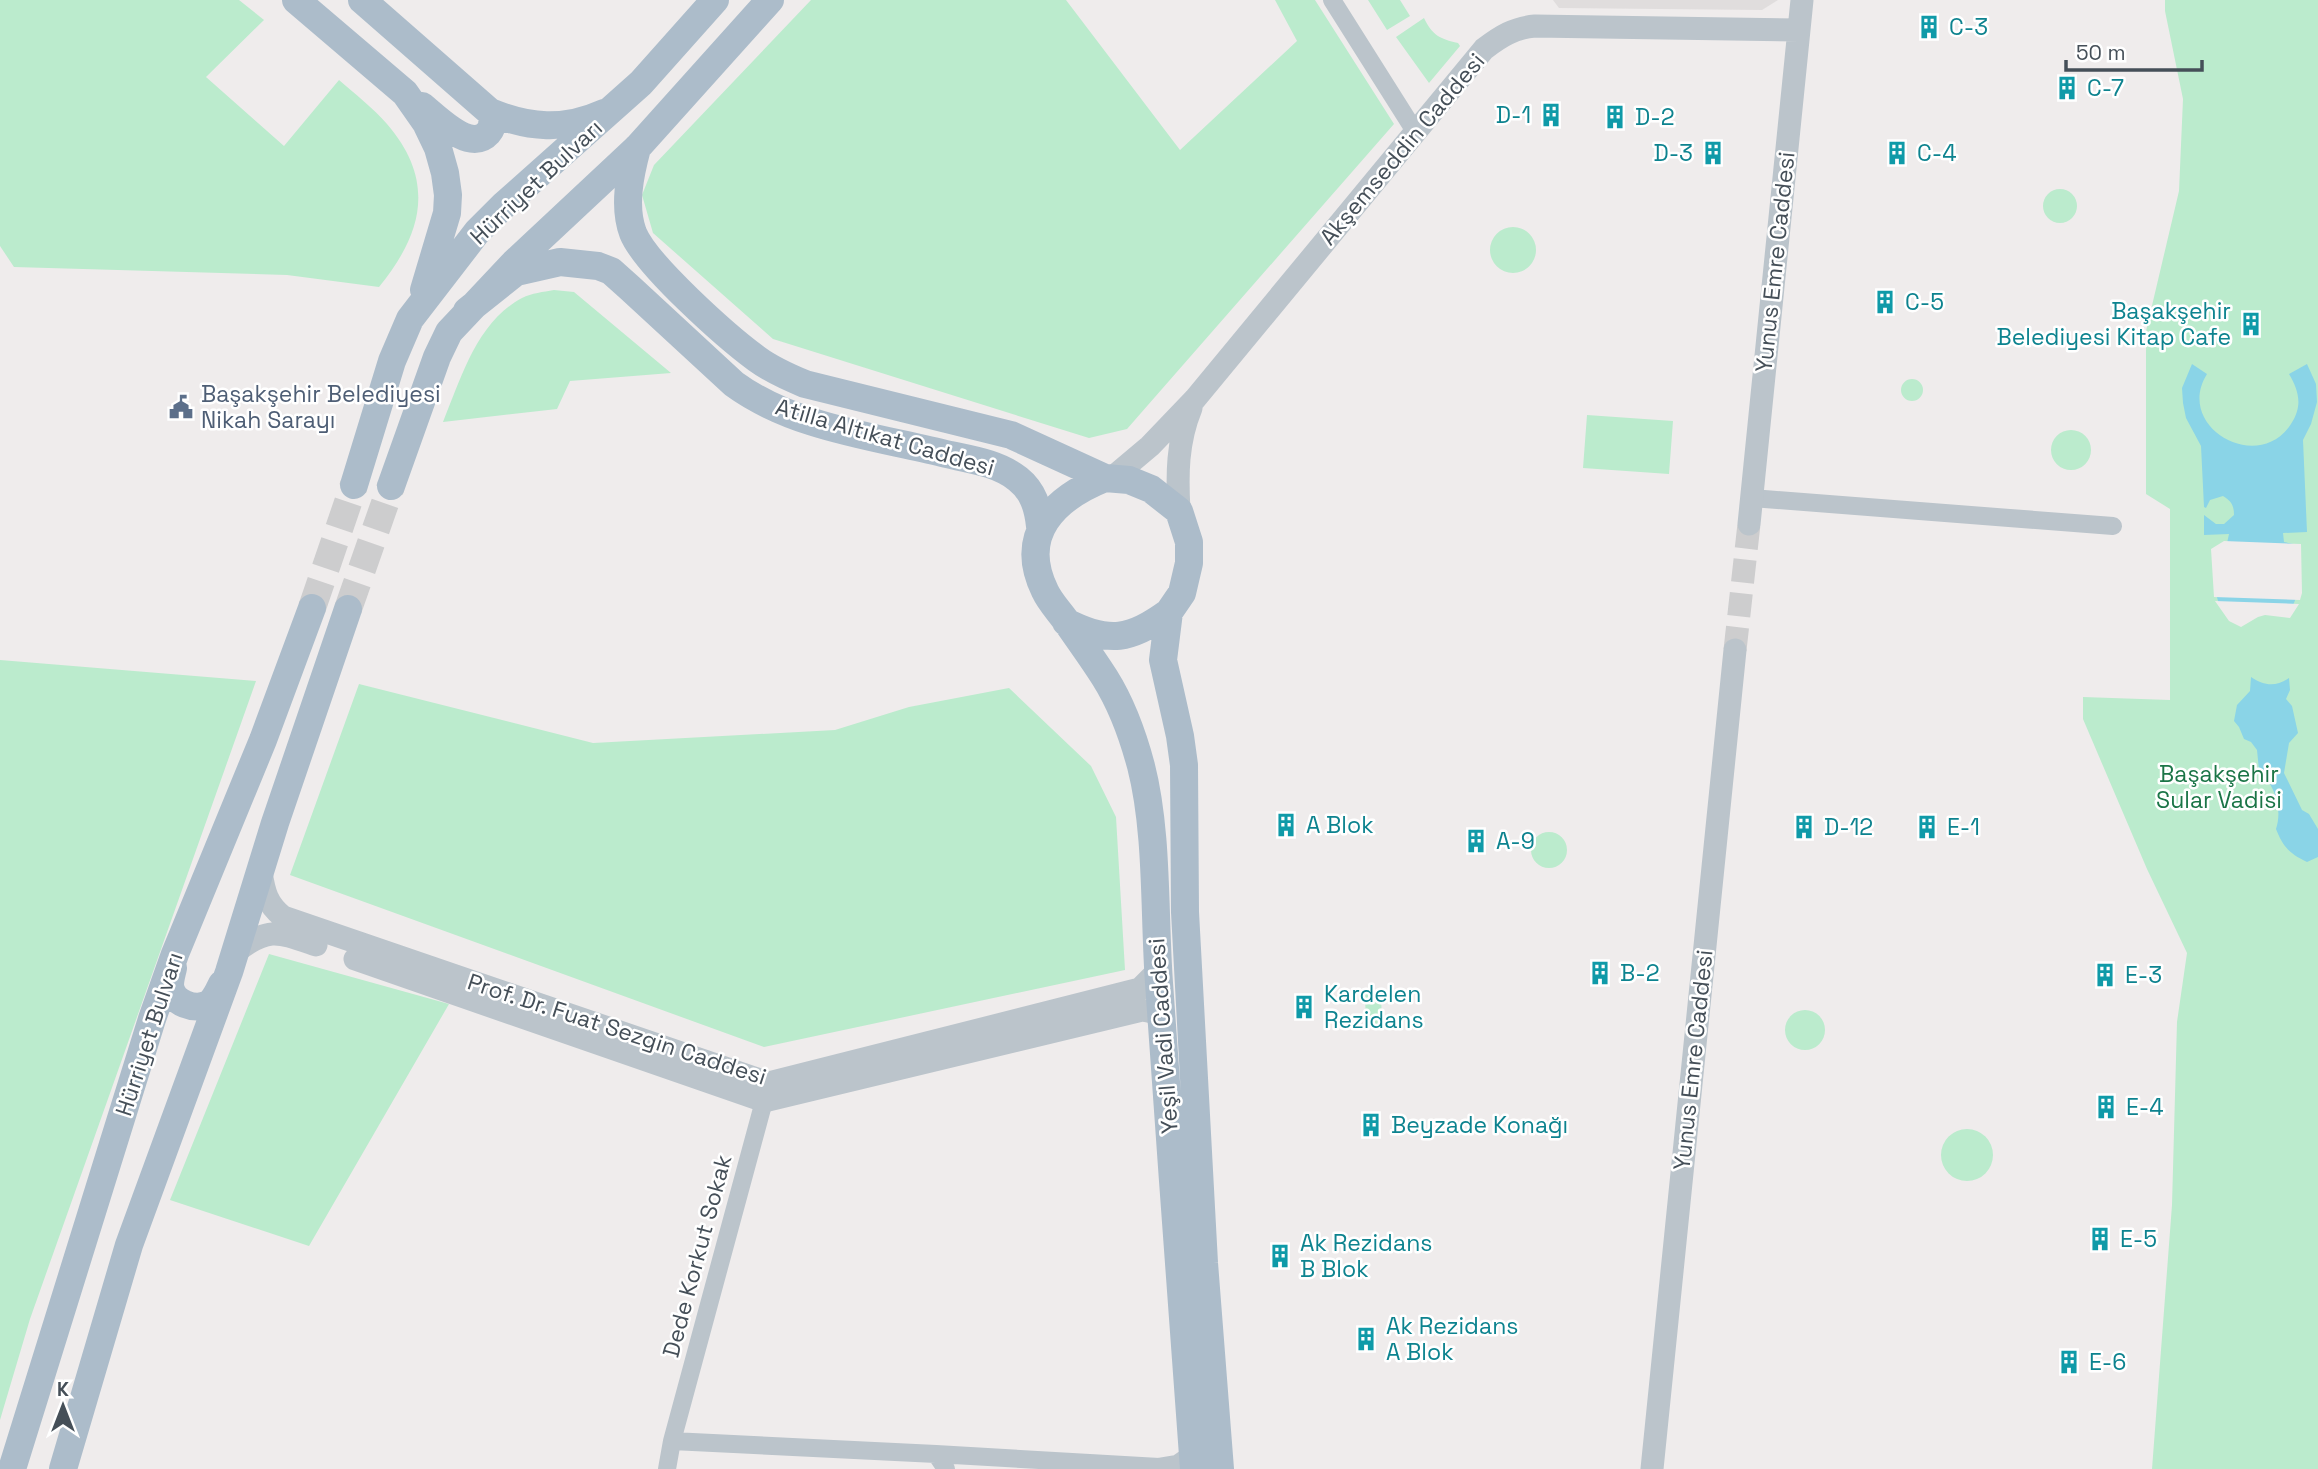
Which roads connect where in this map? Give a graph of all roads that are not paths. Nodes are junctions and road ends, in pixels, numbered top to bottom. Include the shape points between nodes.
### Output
1 (296, 0) edge
2 (362, 0) edge
3 (715, 0) edge
4 (770, 0) edge
5 (1332, 0) edge
6 (1802, 0) edge
7 (1799, 30) junction
8 (405, 93) junction
9 (617, 107) junction
10 (490, 112) junction
11 (1416, 133) junction
12 (636, 148) junction
13 (419, 307) junction
14 (467, 311) junction
15 (1195, 399) junction
16 (1109, 478) junction
17 (354, 485) tunnel mouth
18 (391, 486) tunnel mouth
19 (1752, 498) junction
20 (1179, 511) junction
21 (1749, 524) tunnel mouth
22 (1040, 526) junction
23 (2113, 526) dead end
24 (312, 608) tunnel mouth
25 (348, 609) tunnel mouth
26 (1169, 612) junction
27 (1066, 622) junction
28 (1735, 650) tunnel mouth
29 (261, 873) junction
30 (175, 954) junction
31 (232, 962) junction
32 (1158, 965) junction
33 (1162, 1021) junction
34 (766, 1092) junction
35 (672, 1441) junction
36 (1194, 1461) edge
37 (941, 1462) edge
38 (1161, 1468) edge
39 (12, 1469) edge
40 (63, 1469) edge
41 (667, 1469) edge
42 (1220, 1469) edge
43 (1652, 1469) edge

1 - 8 main road
2 - 10 main road
3 - 9 main road, Hürriyet Bulvarı
4 - 12 main road, Hürriyet Bulvarı
5 - 11 street
6 - 7 street, Yunus Emre Caddesi
7 - 11 street, Akşemseddin Caddesi via 1518,28 1484,49
7 - 19 street, Yunus Emre Caddesi
8 - 10 main road via 467,138 481,138 491,130
8 - 13 main road via 438,148 448,195 447,213
9 - 10 main road via 578,123 556,125 515,122
9 - 13 main road, Hürriyet Bulvarı via 503,205
11 - 15 street, Akşemseddin Caddesi
12 - 14 main road, Hürriyet Bulvarı
12 - 16 main road, Atilla Altıkat Caddesi via 628,201 641,248 757,360 805,384 1011,435
13 - 17 main road, Hürriyet Bulvarı via 401,336
14 - 18 main road, Hürriyet Bulvarı via 449,332 437,357
14 - 22 main road, Atilla Altıkat Caddesi via 516,272 560,262 598,266 611,271 750,395 793,415 1010,473 1028,489
15 - 16 street, Akşemseddin Caddesi via 1150,446
15 - 20 street, Akşemseddin Caddesi via 1178,454
16 - 20 main road via 1151,489
16 - 22 main road via 1083,487
19 - 21 street, Yunus Emre Caddesi
19 - 23 street
20 - 26 main road, Yeşil Vadi Caddesi via 1189,542 1189,563 1182,593
22 - 27 main road, Yeşil Vadi Caddesi via 1040,580
24 - 30 main road, Hürriyet Bulvarı
25 - 29 main road
26 - 27 main road, Yeşil Vadi Caddesi via 1124,636 1097,635
26 - 42 main road, Yeşil Vadi Caddesi via 1163,660 1184,765 1185,912
27 - 32 main road, Yeşil Vadi Caddesi via 1119,704 1141,768 1153,856
28 - 43 street, Yunus Emre Caddesi
29 - 31 main road
29 - 34 street, Prof. Dr. Fuat Sezgin Caddesi via 270,907 283,917
30 - 31 main road via 170,986 176,999 196,1007 213,1000
30 - 39 main road, Hürriyet Bulvarı
31 - 34 street, Prof. Dr. Fuat Sezgin Caddesi via 252,939 270,933 292,937
31 - 40 main road via 129,1245
32 - 33 main road, Yeşil Vadi Caddesi
32 - 34 street, Prof. Dr. Fuat Sezgin Caddesi via 1140,989
33 - 34 street, Prof. Dr. Fuat Sezgin Caddesi via 1153,1012 1142,1010
33 - 36 main road, Yeşil Vadi Caddesi
34 - 35 street, Dede Korkut Sokak
35 - 37 street
35 - 41 street, Dede Korkut Sokak
36 - 38 street
37 - 38 street

